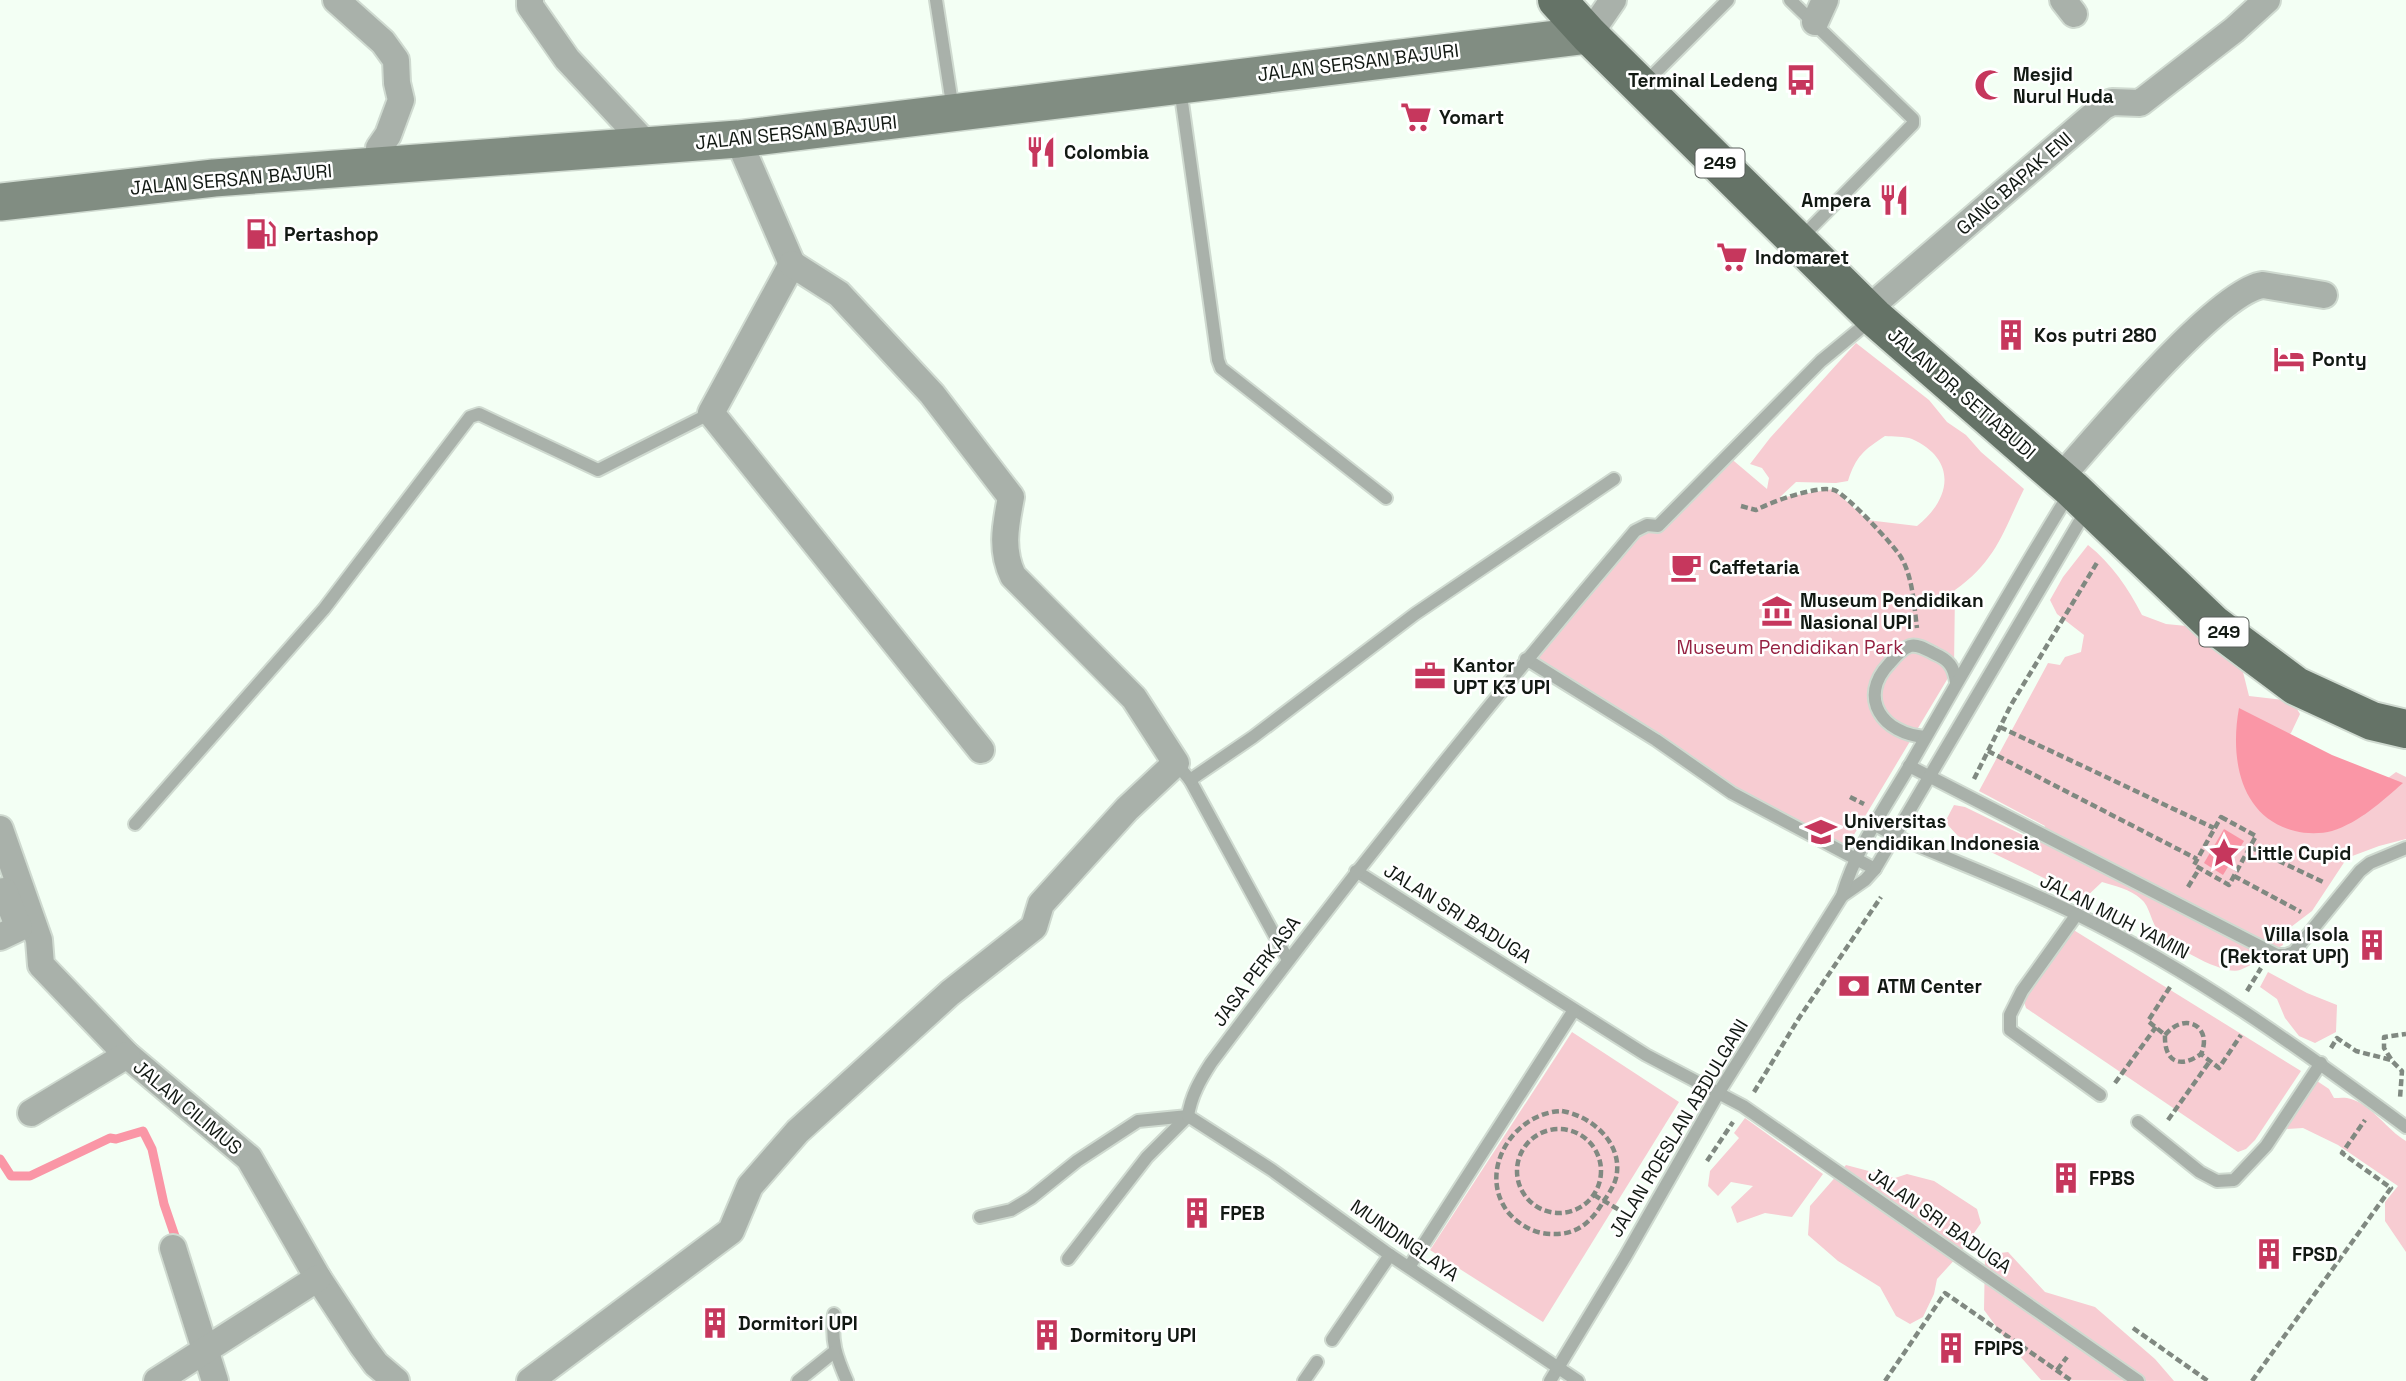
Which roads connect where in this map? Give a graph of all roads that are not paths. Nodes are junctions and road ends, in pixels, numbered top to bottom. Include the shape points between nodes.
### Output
1 (336, 0) edge
2 (530, 0) edge
3 (936, 0) edge
4 (1557, 0) edge
5 (1613, 0) edge
6 (1728, 0) edge
7 (1790, 0) edge
8 (2267, 0) edge
9 (1820, 11) edge
10 (1589, 35) junction
11 (1180, 85) junction
12 (1641, 87) junction
13 (953, 114) junction
14 (738, 139) junction
15 (649, 146) junction
16 (385, 166) junction
17 (0, 202) edge
18 (1798, 241) junction
19 (792, 264) junction
20 (2325, 295) dead end
21 (1871, 313) junction
22 (711, 414) junction
23 (1614, 479) dead end
24 (1386, 498) dead end
25 (2084, 501) junction
26 (1527, 659) junction
27 (1956, 682) junction
28 (2406, 729) edge
29 (1925, 737) junction
30 (981, 750) dead end
31 (1909, 766) junction
32 (1183, 772) junction
33 (1930, 777) junction
34 (135, 824) dead end
35 (1874, 824) junction
36 (0, 829) edge
37 (1895, 836) junction
38 (2406, 848) edge
39 (1855, 859) junction
40 (1875, 869) junction
41 (1356, 871) junction
42 (0, 893) edge
43 (1842, 896) junction
44 (2077, 914) junction
45 (0, 937) edge
46 (1289, 960) junction
47 (1574, 1010) junction
48 (127, 1055) junction
49 (2320, 1063) junction
50 (1720, 1092) junction
51 (2100, 1095) dead end
52 (31, 1113) dead end
53 (1188, 1116) junction
54 (2138, 1122) dead end
55 (2406, 1127) edge
56 (980, 1217) dead end
57 (173, 1248) dead end
58 (1390, 1255) junction
59 (1068, 1259) dead end
60 (1409, 1267) junction
61 (318, 1278) junction
62 (834, 1314) dead end
63 (1332, 1340) dead end
64 (205, 1352) junction
65 (834, 1352) junction
66 (1317, 1362) dead end
67 (1558, 1367) junction
68 (381, 1372) edge
69 (157, 1381) edge
70 (215, 1381) edge
71 (397, 1381) edge
72 (530, 1381) edge
73 (798, 1381) edge
74 (847, 1381) edge
75 (1304, 1381) edge
76 (1550, 1381) edge
77 (1578, 1381) edge
78 (2138, 1381) edge

1 - 16 street via 383,42 396,60 401,100 379,148
2 - 15 street via 567,59
3 - 13 lane
4 - 10 main road, JALAN DR. SETIABUDI / 249
5 - 10 street
6 - 12 lane
7 - 9 lane
8 - 21 street, GANG BAPAK ENI via 2140,103 2104,106
9 - 18 lane via 1911,115 1913,124
10 - 11 main road, JALAN SERSAN BAJURI
10 - 12 main road, JALAN DR. SETIABUDI / 249
11 - 13 main road, JALAN SERSAN BAJURI
11 - 24 lane via 1221,368
12 - 18 main road, JALAN DR. SETIABUDI / 249
13 - 14 main road, JALAN SERSAN BAJURI
14 - 15 main road, JALAN SERSAN BAJURI
14 - 19 street
15 - 16 main road, JALAN SERSAN BAJURI
16 - 17 main road, JALAN SERSAN BAJURI via 214,178
18 - 21 main road, JALAN DR. SETIABUDI / 249
19 - 22 street
19 - 32 street via 839,294 932,394 1011,497 1004,538 1013,576 1134,698
20 - 25 street via 2254,287 2192,333
21 - 25 main road, JALAN DR. SETIABUDI / 249
21 - 26 lane, JASA PERKASA via 1658,526 1635,531
22 - 30 street
22 - 34 lane via 598,470 479,414 470,417 324,609
23 - 32 lane via 1415,614 1253,737
25 - 27 lane
25 - 28 main road, JALAN DR. SETIABUDI / 249 via 2213,624 2296,686 2372,721
25 - 33 lane
26 - 39 lane via 1731,793
26 - 41 lane, JASA PERKASA
27 - 29 lane
27 - 29 lane via 1948,662 1920,646 1911,646 1900,651 1875,684 1884,720 1910,736
29 - 31 lane
31 - 33 lane
31 - 35 lane
32 - 46 lane
32 - 72 street via 1127,809 1041,904 1034,927 950,993 798,1130 750,1185 731,1231
33 - 37 lane
33 - 38 lane via 2281,956 2290,954 2360,871
35 - 37 lane, JALAN MUH YAMIN
35 - 39 lane
36 - 48 street, JALAN CILIMUS via 39,940 41,965
37 - 40 lane
37 - 44 lane, JALAN MUH YAMIN
39 - 40 lane
39 - 43 lane
40 - 43 lane
41 - 46 lane, JASA PERKASA
41 - 47 lane, JALAN SRI BADUGA
42 - 45 street via 5,891 19,928
43 - 50 lane, JALAN ROESLAN ABDULGANI
44 - 49 lane, JALAN MUH YAMIN via 2238,1006
44 - 51 lane via 2022,991 2010,1015 2010,1030
46 - 53 lane, JASA PERKASA via 1199,1081
47 - 50 lane, JALAN SRI BADUGA via 1646,1055
47 - 60 lane
48 - 52 street
48 - 61 street, JALAN CILIMUS via 249,1158
49 - 54 lane via 2266,1146 2234,1180 2217,1181 2200,1172
49 - 55 lane, JALAN MUH YAMIN
50 - 67 lane, JALAN ROESLAN ABDULGANI
50 - 78 lane, JALAN SRI BADUGA
53 - 56 lane via 1138,1121 1031,1198 1011,1210
53 - 58 lane, MUNDINGLAYA
53 - 59 lane via 1147,1157
57 - 64 street
58 - 60 lane, MUNDINGLAYA
58 - 63 lane
60 - 67 lane, MUNDINGLAYA
61 - 64 street
61 - 68 street, JALAN CILIMUS
62 - 65 lane
64 - 69 street
64 - 70 street
65 - 73 lane
65 - 74 lane
66 - 75 lane
67 - 76 lane, JALAN ROESLAN ABDULGANI
67 - 77 lane, MUNDINGLAYA
68 - 71 street, JALAN CILIMUS

